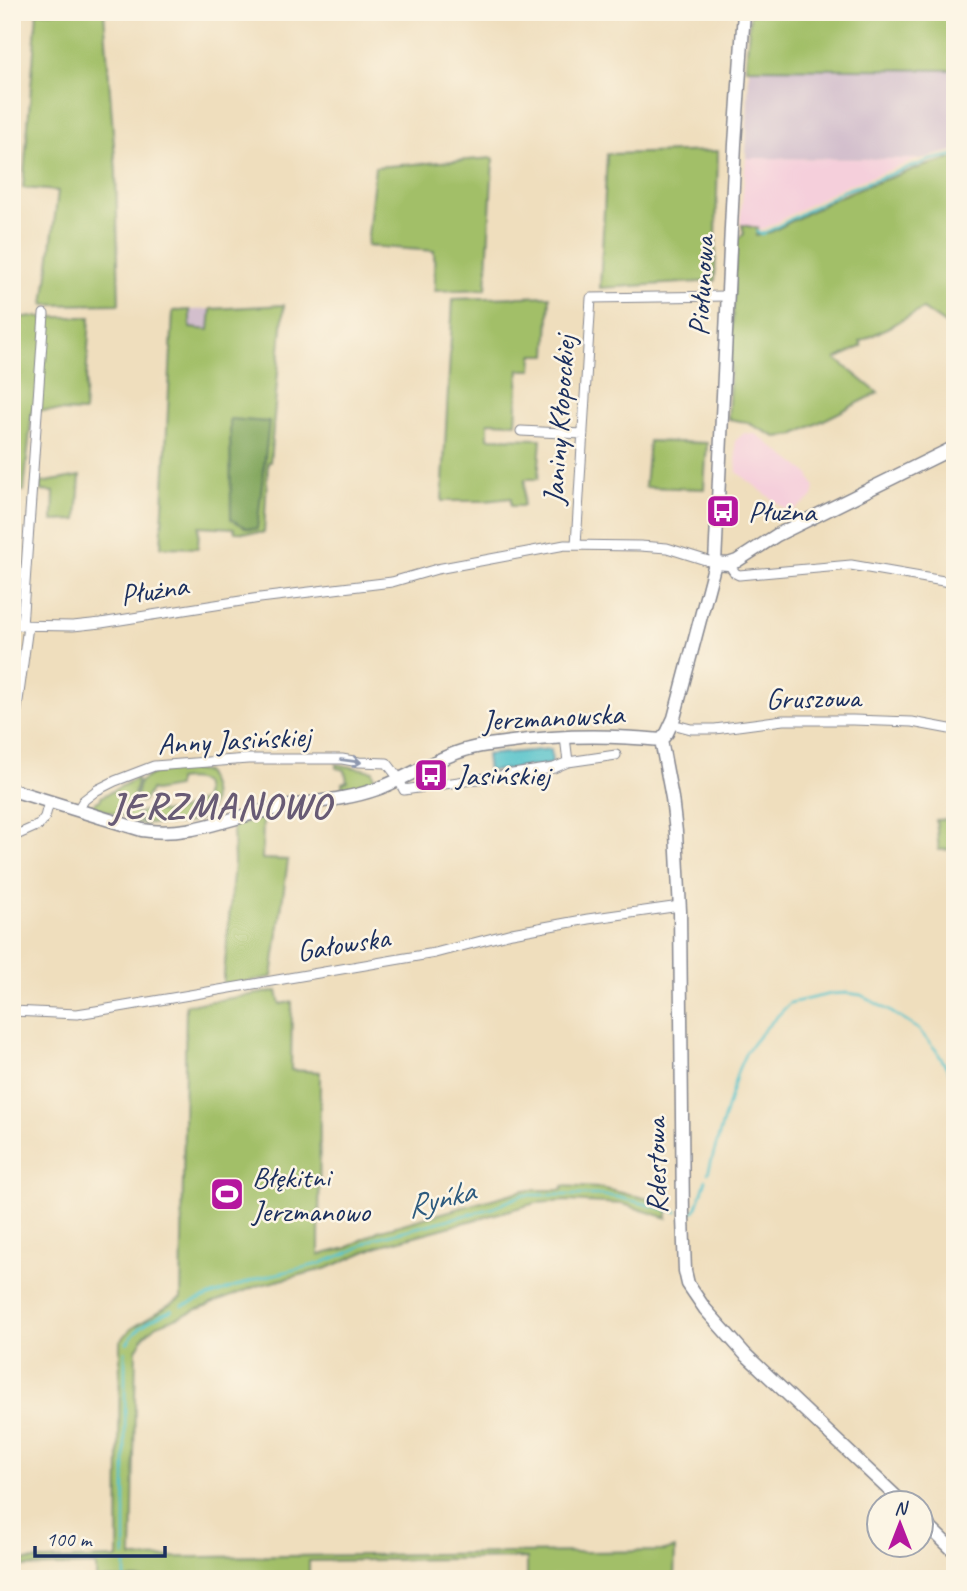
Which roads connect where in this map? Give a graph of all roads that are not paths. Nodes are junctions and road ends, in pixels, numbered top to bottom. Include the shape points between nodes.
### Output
1 (744, 12) edge
2 (727, 296) junction
3 (44, 314) dead end
4 (521, 431) dead end
5 (583, 434) junction
6 (955, 447) edge
7 (576, 545) junction
8 (715, 563) junction
9 (729, 564) junction
10 (955, 583) edge
11 (21, 626) edge
12 (672, 724) junction
13 (955, 730) edge
14 (565, 737) junction
15 (661, 740) junction
16 (12, 746) edge
17 (616, 755) dead end
18 (568, 762) junction
19 (399, 780) junction
20 (12, 790) edge
21 (49, 802) junction
22 (77, 811) junction
23 (12, 837) edge
24 (680, 906) junction
25 (12, 1011) edge
26 (890, 1490) edge
27 (936, 1534) edge
28 (955, 1552) edge

1 - 2 street, Piołunowa
2 - 5 street, Janiny Kłopockiej via 591,298
2 - 8 street, Piołunowa
3 - 11 street
4 - 5 street
5 - 7 street, Janiny Kłopockiej
6 - 9 street via 777,535
7 - 8 street, Płużna via 667,548
7 - 11 street, Płużna via 437,569 393,582 101,624
8 - 9 street
8 - 12 street, Jerzmanowska
9 - 10 street via 739,575 851,565
11 - 16 street
12 - 13 street, Gruszowa via 703,729 783,720 853,720 912,722
12 - 15 street, Jerzmanowska
14 - 15 street, Jerzmanowska
14 - 18 street
14 - 19 street, Jerzmanowska via 483,745
15 - 24 street, Rdestowa via 675,819
17 - 18 street
18 - 19 street via 554,768 404,790
19 - 22 street, Jerzmanowska via 360,794 184,832 142,830
22 -> 19 street, Anny Jasińskiej via 84,800 115,780 172,764 342,759 387,763
20 - 21 street, Jerzmanowska
21 - 22 street, Jerzmanowska
21 - 23 street via 39,825
24 - 25 street, Gałowska via 587,919 435,953 77,1014
24 - 26 street, Rdestowa via 688,1284 745,1354
27 - 28 street

